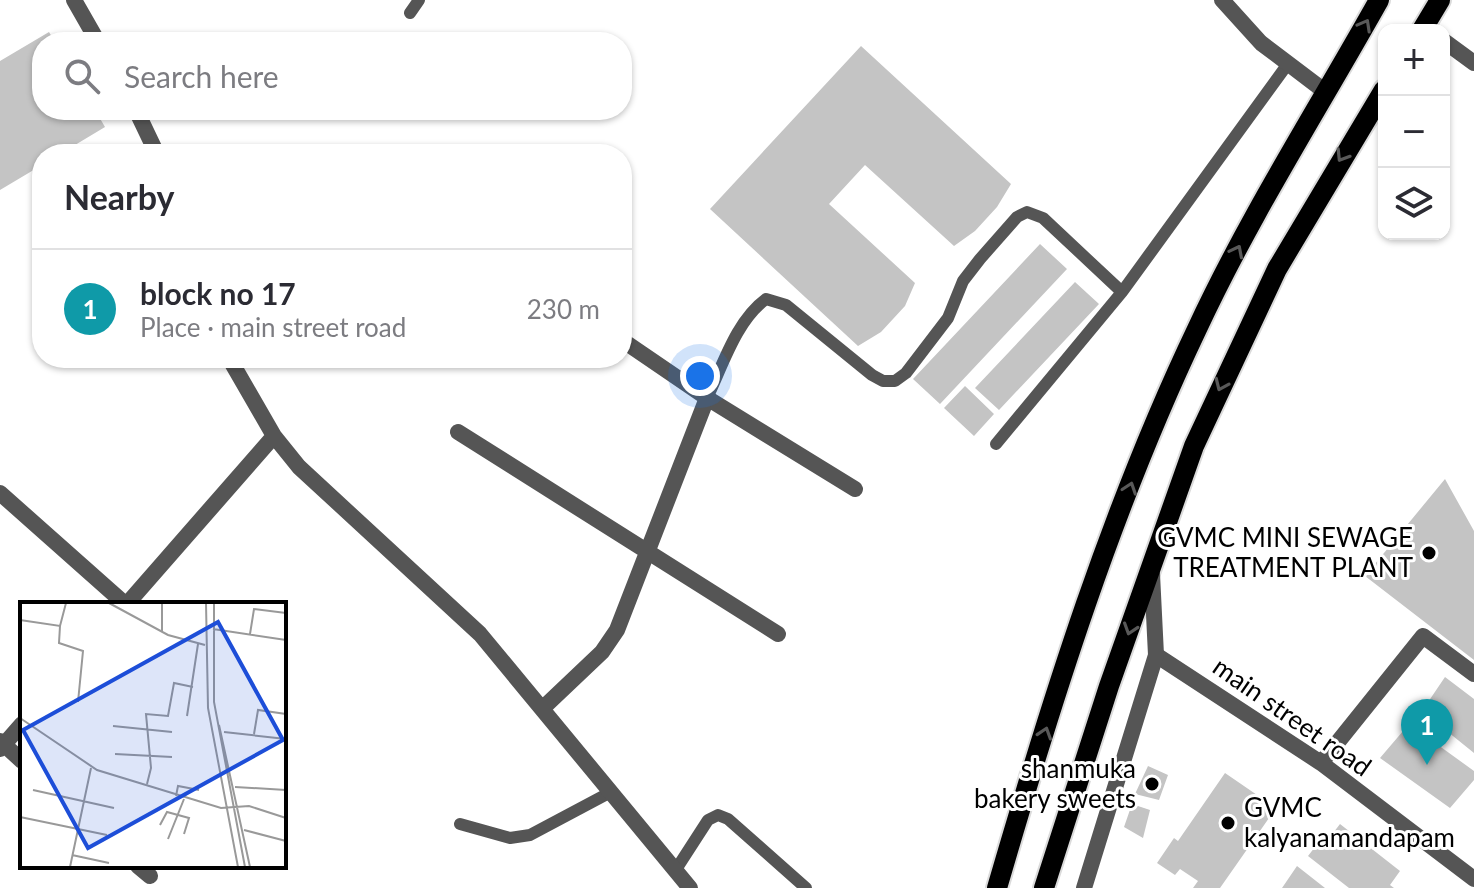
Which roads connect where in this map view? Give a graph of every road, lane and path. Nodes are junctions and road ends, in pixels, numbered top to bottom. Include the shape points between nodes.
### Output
1 (74, 0) edge
2 (419, 0) edge
3 (1222, 0) edge
4 (1379, 0) edge
5 (1440, 0) edge
6 (410, 13) dead end
7 (1428, 24) edge
8 (92, 32) edge
9 (1450, 45) edge
10 (1474, 63) edge
11 (1287, 65) junction
12 (1327, 93) junction
13 (1380, 96) edge
14 (141, 120) edge
15 (152, 144) edge
16 (1122, 292) junction
17 (632, 347) edge
18 (235, 368) edge
19 (707, 398) junction
20 (458, 432) dead end
21 (274, 436) junction
22 (996, 444) dead end
23 (855, 489) dead end
24 (0, 493) edge
25 (648, 550) junction
26 (1151, 564) junction
27 (124, 602) edge
28 (128, 602) edge
29 (778, 634) dead end
30 (1156, 655) junction
31 (1474, 674) edge
32 (543, 708) junction
33 (20, 726) edge
34 (1, 745) edge
35 (20, 759) edge
36 (1321, 763) junction
37 (609, 793) junction
38 (460, 824) dead end
39 (675, 871) junction
40 (1474, 879) edge
41 (690, 888) edge
42 (806, 888) edge
43 (997, 888) edge
44 (1044, 888) edge
45 (1084, 888) edge

1 - 8 street
2 - 6 lane
3 - 11 street
12 -> 4 main road
5 - 7 main road
9 - 10 street
11 - 12 street
11 - 16 lane
43 -> 12 main road via 1139,461 1197,328 1268,191
13 -> 26 main road via 1315,200 1236,350
14 - 15 street
16 - 19 lane via 1043,218 1027,212 980,259 963,281 948,318 895,381 872,375 786,305 766,299 752,309 740,329
16 - 22 lane
17 - 19 street
18 - 21 street
19 - 23 street
19 - 25 street
20 - 25 street
21 - 28 street
21 - 32 street via 299,467 480,634
24 - 27 street
25 - 29 street
25 - 32 street via 617,630 602,652
26 - 30 street
26 -> 44 main road
30 - 36 street, main street road
30 - 45 street
31 - 36 street via 1423,636
32 - 37 street
33 - 34 street
34 - 35 street
36 - 40 street, main street road
37 - 38 lane via 530,835 510,838
37 - 39 street
39 - 41 street
39 - 42 lane via 708,820 718,815

